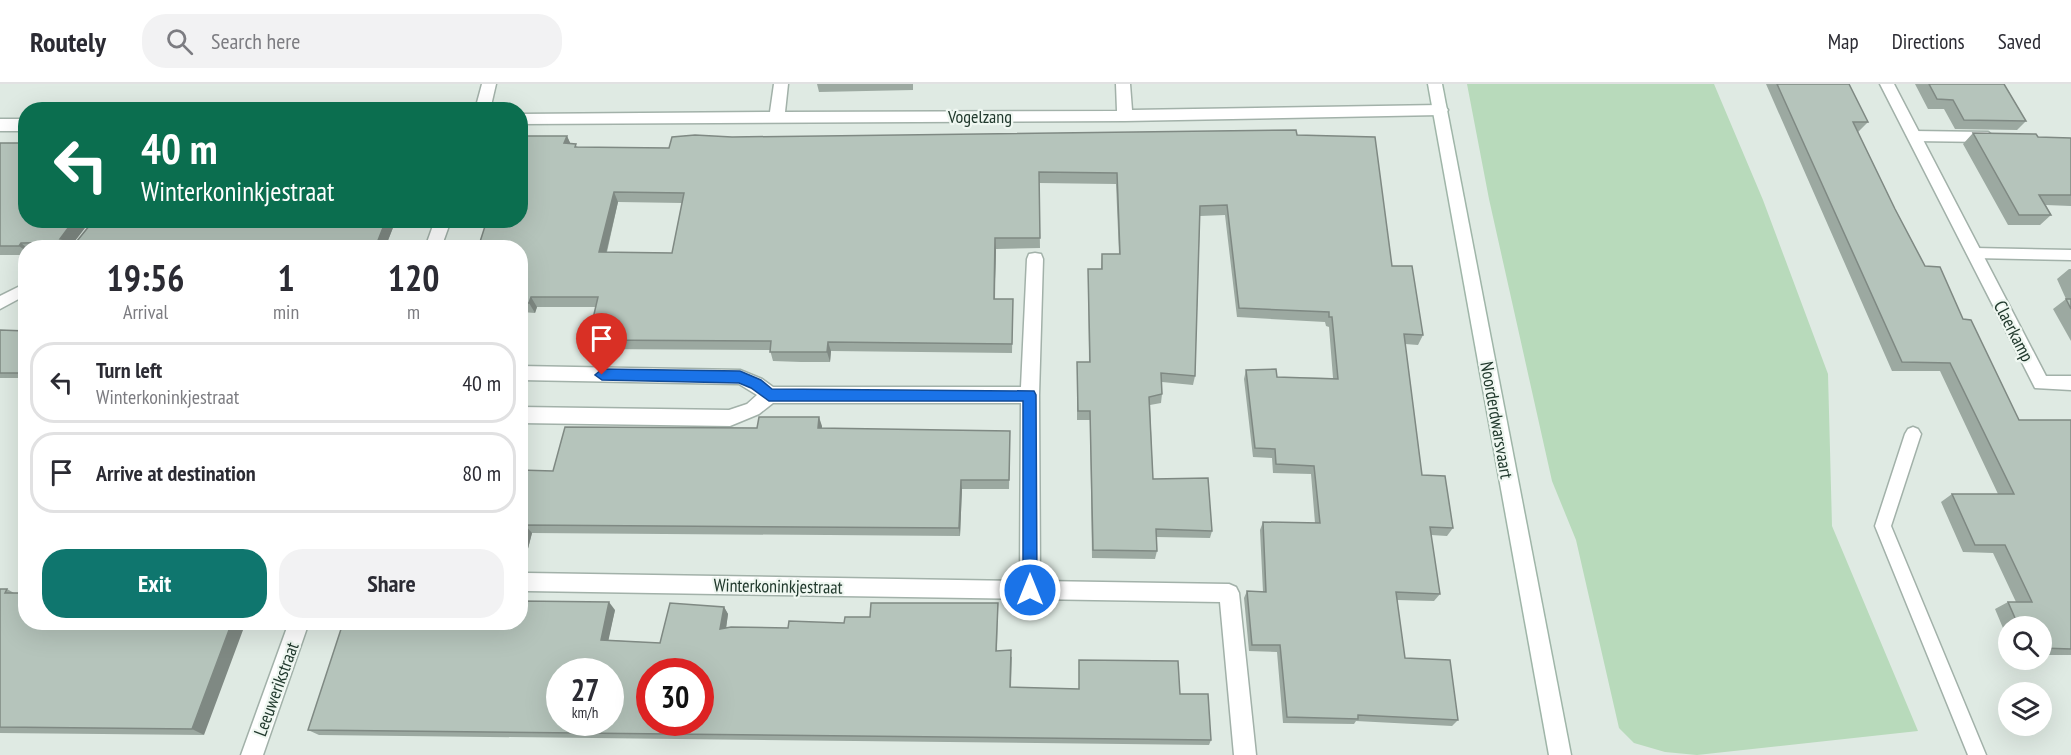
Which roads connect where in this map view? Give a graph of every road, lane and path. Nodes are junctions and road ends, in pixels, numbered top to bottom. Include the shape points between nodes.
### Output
1 (489, 84) edge
2 (781, 84) edge
3 (1123, 84) edge
4 (1435, 84) edge
5 (1887, 84) edge
6 (484, 102) edge
7 (1440, 110) junction
8 (777, 116) junction
9 (1125, 116) junction
10 (528, 119) edge
11 (0, 125) edge
12 (18, 125) edge
13 (1913, 136) junction
14 (2003, 137) edge
15 (1974, 253) junction
16 (2071, 255) edge
17 (1035, 259) dead end
18 (18, 293) edge
19 (0, 303) edge
20 (528, 374) edge
21 (2071, 383) edge
22 (769, 395) junction
23 (1030, 395) junction
24 (528, 415) edge
25 (1913, 434) dead end
26 (528, 582) edge
27 (1030, 590) junction
28 (296, 630) edge
29 (252, 755) edge
30 (1245, 755) edge
31 (1560, 755) edge
32 (1977, 755) edge

1 - 6 street
2 - 8 street
3 - 9 street
4 - 7 street, Noorderdwarsvaart
5 - 13 street, Claerkamp
7 - 9 street, Vogelzang
7 - 31 street, Noorderdwarsvaart
8 - 9 street, Vogelzang
8 - 10 street, Vogelzang
11 - 12 street
13 - 14 lane
13 - 15 street, Claerkamp
15 - 16 lane
15 - 21 street, Claerkamp via 2041,383
17 - 23 street
18 - 19 lane
20 - 22 street via 740,377
22 - 23 street
22 - 24 street via 753,409 730,418
23 - 27 street
25 - 32 lane via 1883,526
26 - 27 street, Winterkoninkjestraat
27 - 30 street, Winterkoninkjestraat via 1229,593
28 - 29 street, Leeuwerikstraat

